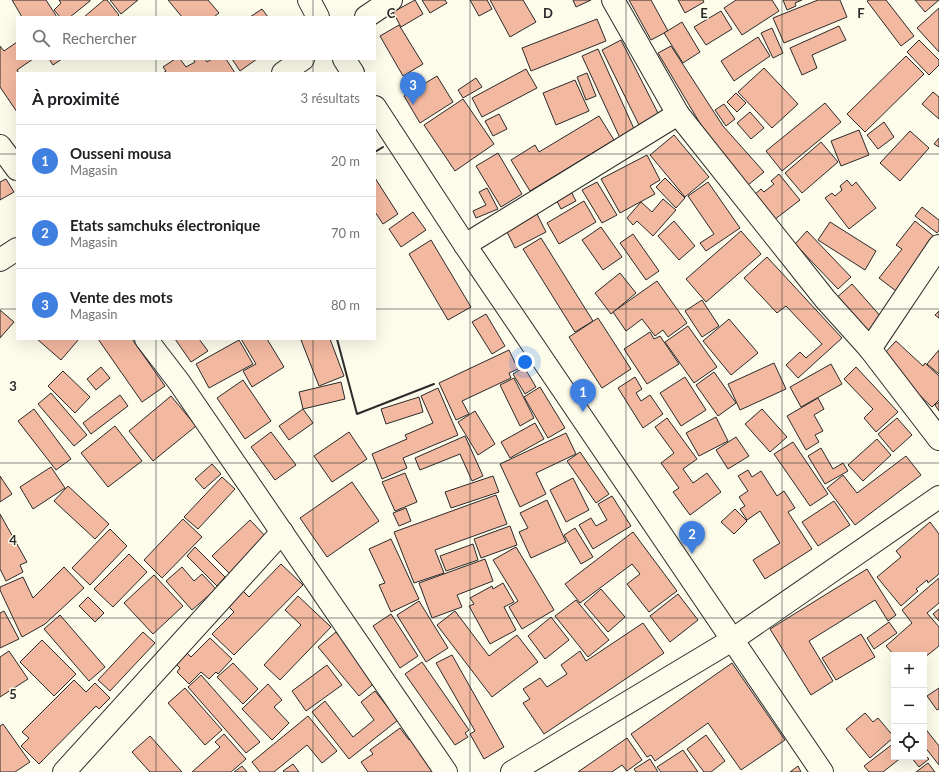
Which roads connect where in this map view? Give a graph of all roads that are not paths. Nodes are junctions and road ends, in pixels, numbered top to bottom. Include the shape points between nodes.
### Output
1 (309, 0) edge
2 (391, 0) edge
3 (613, 0) edge
4 (317, 16) edge
5 (367, 16) edge
6 (302, 60) edge
7 (345, 60) edge
8 (284, 72) edge
9 (352, 72) edge
10 (376, 109) edge
11 (678, 114) junction
12 (0, 146) edge
13 (16, 168) edge
14 (465, 245) junction
15 (939, 246) edge
16 (16, 250) edge
17 (0, 260) edge
18 (147, 340) edge
19 (870, 349) junction
20 (939, 439) edge
21 (939, 497) edge
22 (282, 532) junction
23 (732, 640) junction
24 (64, 772) edge
25 (446, 772) edge
26 (512, 772) edge
27 (822, 772) edge

1 - 4 street
2 - 5 street
3 - 11 street
6 - 8 street
7 - 9 street
10 - 14 street
11 - 14 street
11 - 19 street via 825,299
12 - 13 street
14 - 23 street
15 - 19 street
16 - 17 street
18 - 22 street via 179,382
19 - 20 street
21 - 23 street
22 - 24 street
22 - 25 street
23 - 26 street
23 - 27 street

